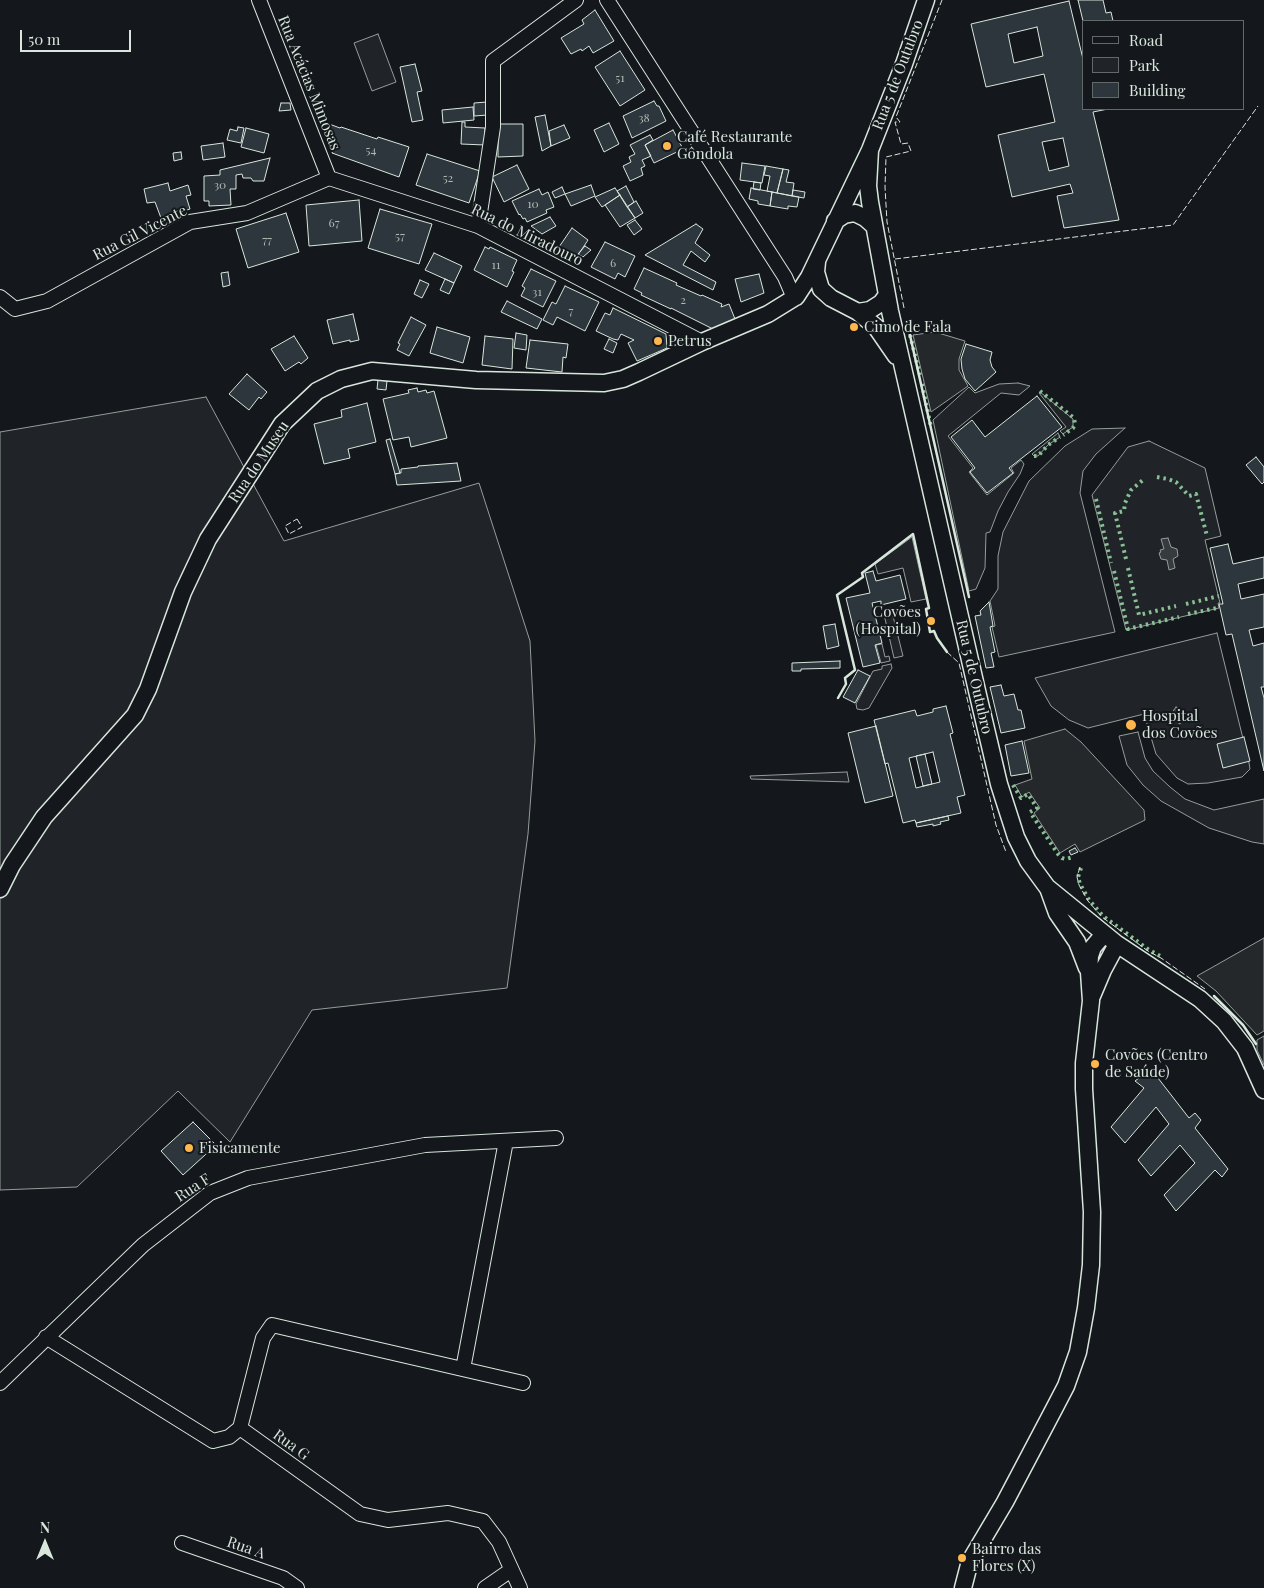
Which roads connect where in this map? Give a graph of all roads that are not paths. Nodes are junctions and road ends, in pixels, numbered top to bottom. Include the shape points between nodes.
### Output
1 (259, 0) edge
2 (576, 0) edge
3 (607, 0) edge
4 (926, 0) edge
5 (870, 150) junction
6 (329, 178) junction
7 (835, 221) junction
8 (478, 226) junction
9 (874, 226) junction
10 (817, 259) junction
11 (887, 294) junction
12 (0, 297) edge
13 (795, 298) junction
14 (831, 298) junction
15 (858, 312) junction
16 (702, 342) junction
17 (904, 369) junction
18 (1048, 888) junction
19 (0, 889) edge
20 (1104, 934) junction
21 (1117, 944) junction
22 (1089, 972) junction
23 (1091, 1001) junction
24 (1264, 1090) edge
25 (556, 1138) dead end
26 (506, 1140) junction
27 (46, 1337) junction
28 (463, 1368) junction
29 (0, 1383) edge
30 (523, 1383) dead end
31 (240, 1428) junction
32 (182, 1543) dead end
33 (511, 1570) junction
34 (297, 1588) edge
35 (486, 1588) edge
36 (520, 1588) edge
37 (963, 1588) edge

1 - 6 street, Rua Acácias Mimosas
2 - 8 street via 493,61 493,127
3 - 13 street via 785,277
4 - 5 street, Rua 5 de Outubro
5 - 7 street, Rua 5 de Outubro
5 - 9 street, Rua 5 de Outubro via 868,186
6 - 8 street, Rua do Miradouro
6 - 12 street, Rua Gil Vicente via 247,213 190,222 47,301 15,309
7 - 9 street via 844,215 855,214
7 - 10 street
8 - 16 street, Rua do Miradouro
9 - 11 street
10 - 13 street
10 - 14 street via 819,284
11 - 15 street via 870,310
11 - 17 street, Rua 5 de Outubro
13 - 14 street
13 - 16 street, Rua do Museu via 768,314
14 - 15 street
15 - 17 street, Rua 5 de Outubro via 890,345
16 - 19 street, Rua do Museu via 631,376 604,383 476,380 372,371 340,379 317,391 282,424 208,538 183,592 148,689 135,715 44,817
17 - 18 street, Rua 5 de Outubro via 1007,813 1028,861
18 - 20 street, Rua 5 de Outubro
18 - 22 street via 1057,913 1082,951
20 - 21 street, Rua 5 de Outubro
20 - 22 street via 1093,947
21 - 23 street
21 - 24 street, Rua 5 de Outubro via 1200,999 1224,1021 1245,1048
22 - 23 street
23 - 37 street via 1084,1063 1092,1212 1091,1265 1078,1352 1066,1386 970,1561
25 - 26 street, Rua F
26 - 27 street, Rua F via 416,1147 248,1178 210,1193 143,1245
26 - 28 street
27 - 29 street, Rua F
27 - 31 street via 213,1441 229,1437
28 - 30 street
28 - 31 street via 272,1325 263,1338
31 - 33 street, Rua G via 360,1514 388,1520 448,1513 483,1521 499,1542
32 - 34 street, Rua A via 283,1578
33 - 35 street
33 - 36 street, Rua G

